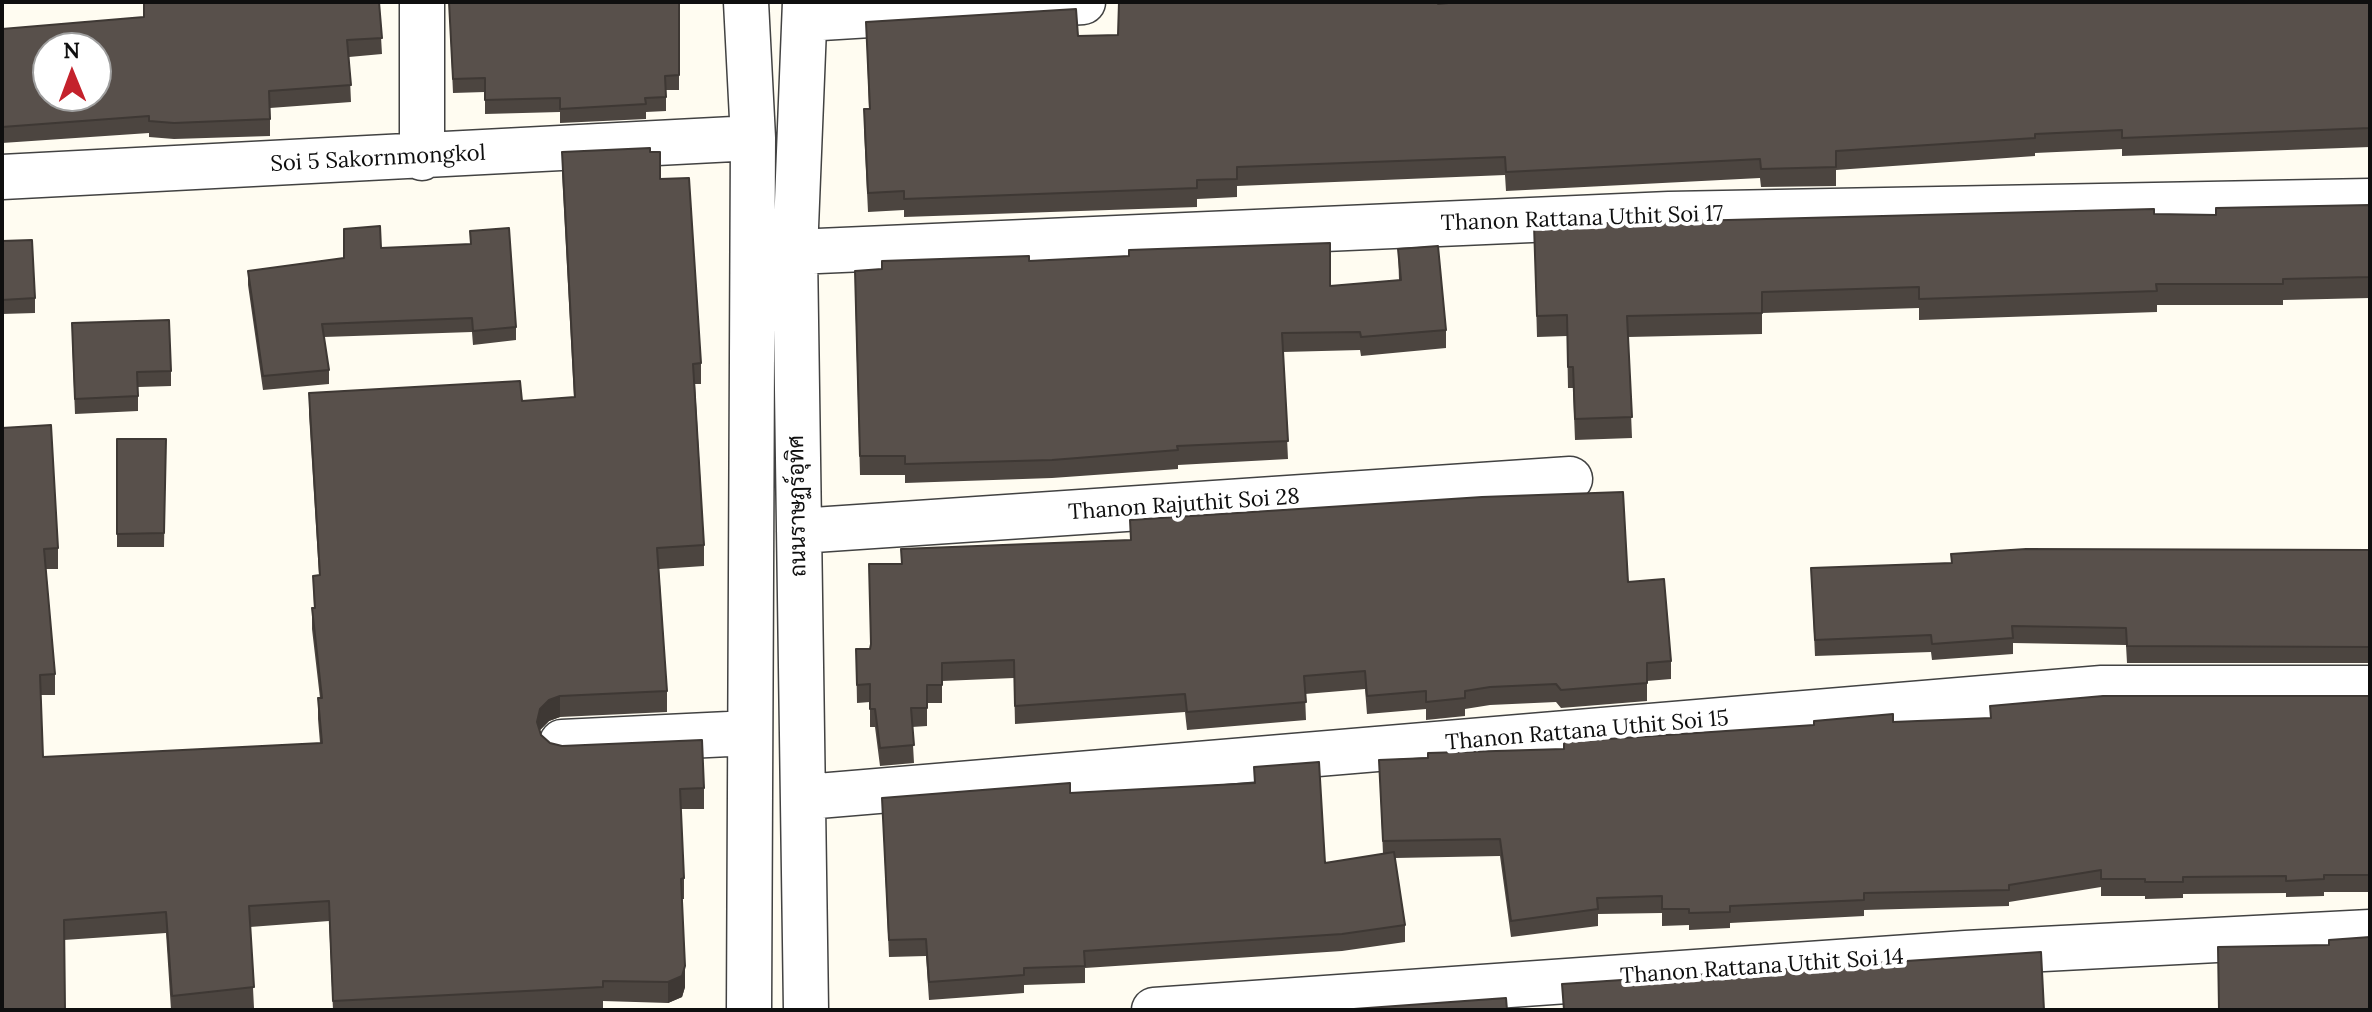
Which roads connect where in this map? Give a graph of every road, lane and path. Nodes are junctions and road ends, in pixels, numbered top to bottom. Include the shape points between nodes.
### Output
1 (422, 2) edge
2 (746, 2) edge
3 (1083, 2) edge
4 (805, 11) edge
5 (753, 138) junction
6 (422, 158) junction
7 (2, 177) edge
8 (2370, 201) edge
9 (795, 252) junction
10 (753, 418) junction
11 (796, 425) junction
12 (1570, 479) dead end
13 (799, 531) junction
14 (2370, 688) edge
15 (750, 733) junction
16 (562, 742) edge
17 (806, 797) junction
18 (2370, 932) edge
19 (749, 1010) edge
20 (806, 1010) edge
21 (1154, 1010) edge

1 - 6 street
2 - 5 street, ถนนราษฏร์อุทิศ
3 - 4 street
4 - 9 street, ถนนราษฏร์อุทิศ
5 - 6 street, Soi 5 Sakornmongkol
5 - 10 street, ถนนราษฏร์อุทิศ
6 - 7 street, Soi 5 Sakornmongkol
8 - 9 street, Thanon Rattana Uthit Soi 17 via 1669,214
9 - 11 street, ถนนราษฏร์อุทิศ
10 - 11 street
10 - 15 street, ถนนราษฏร์อุทิศ
11 - 13 street, ถนนราษฏร์อุทิศ
12 - 13 street, Thanon Rajuthit Soi 28
13 - 17 street, ถนนราษฏร์อุทิศ
14 - 17 street, Thanon Rattana Uthit Soi 15 via 2102,688
15 - 16 street
15 - 19 street, ถนนราษฏร์อุทิศ
17 - 20 street, ถนนราษฏร์อุทิศ
18 - 21 street, Thanon Rattana Uthit Soi 14 via 1950,954

